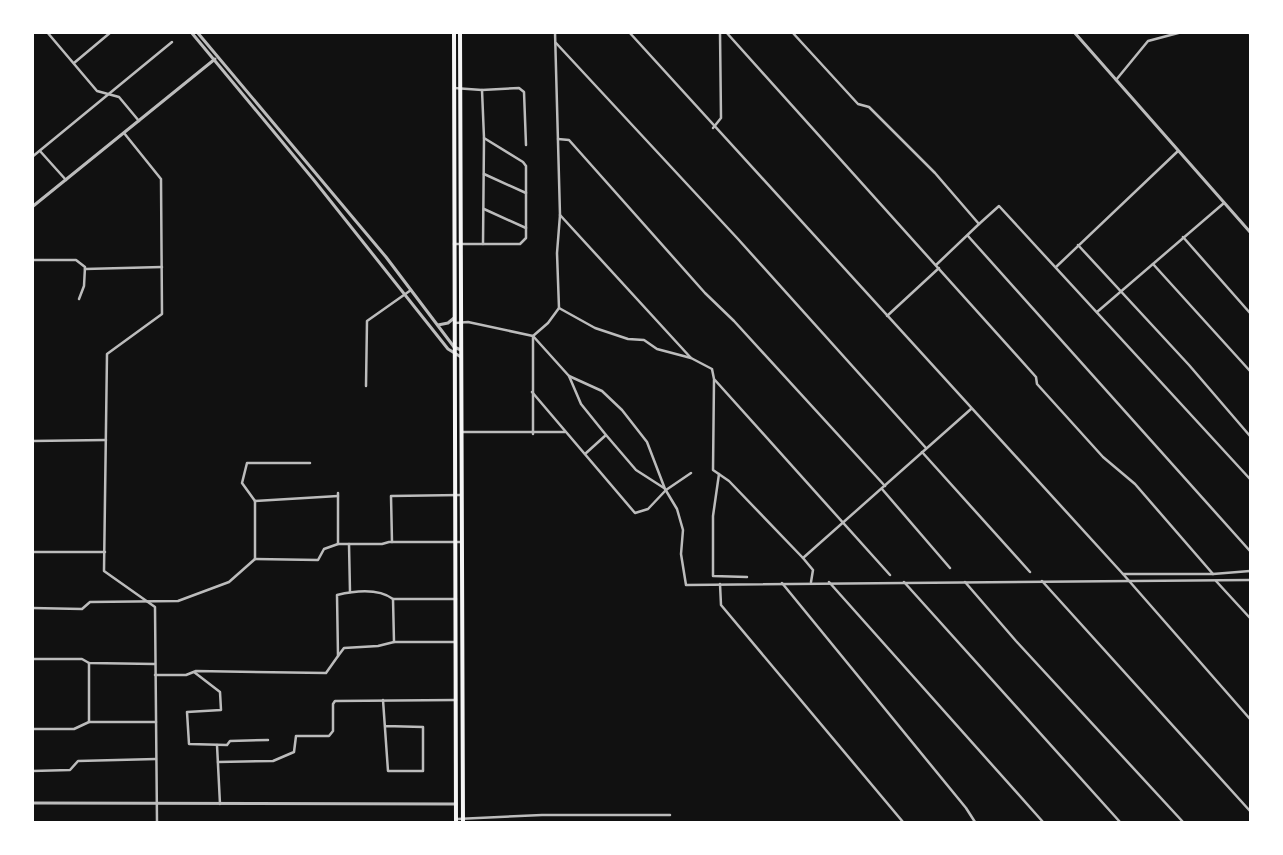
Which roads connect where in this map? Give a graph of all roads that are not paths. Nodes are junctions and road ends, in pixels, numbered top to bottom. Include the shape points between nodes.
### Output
1 (47, 32) edge
2 (111, 32) edge
3 (191, 32) edge
4 (197, 32) edge
5 (454, 32) edge
6 (460, 32) edge
7 (555, 32) edge
8 (629, 32) edge
9 (720, 32) edge
10 (726, 32) edge
11 (792, 32) edge
12 (1074, 32) edge
13 (1182, 32) edge
14 (172, 42) dead end
15 (556, 43) junction
16 (217, 57) junction
17 (214, 60) junction
18 (74, 64) junction
19 (1116, 80) junction
20 (460, 87) junction
21 (454, 88) junction
22 (482, 90) junction
23 (111, 94) junction
24 (139, 121) junction
25 (713, 128) junction
26 (124, 133) junction
27 (484, 138) junction
28 (558, 139) junction
29 (526, 145) dead end
30 (40, 151) junction
31 (1178, 151) junction
32 (32, 157) edge
33 (484, 174) junction
34 (66, 180) junction
35 (526, 193) junction
36 (1224, 202) junction
37 (32, 207) edge
38 (484, 209) junction
39 (560, 214) junction
40 (979, 224) junction
41 (526, 228) junction
42 (1250, 232) edge
43 (968, 236) junction
44 (1183, 237) junction
45 (454, 244) junction
46 (461, 244) junction
47 (483, 244) junction
48 (1078, 245) junction
49 (32, 260) edge
50 (1153, 264) junction
51 (936, 265) junction
52 (1056, 266) junction
53 (162, 267) junction
54 (85, 268) junction
55 (939, 268) junction
56 (411, 290) junction
57 (1120, 291) junction
58 (405, 294) junction
59 (79, 298) dead end
60 (559, 308) junction
61 (1097, 312) junction
62 (1250, 313) edge
63 (887, 316) junction
64 (454, 317) junction
65 (460, 322) junction
66 (454, 323) junction
67 (438, 325) junction
68 (532, 336) junction
69 (454, 347) junction
70 (461, 350) junction
71 (454, 355) junction
72 (461, 357) junction
73 (691, 358) junction
74 (1250, 371) edge
75 (569, 376) junction
76 (714, 379) junction
77 (366, 386) dead end
78 (532, 392) junction
79 (971, 409) junction
80 (461, 432) junction
81 (566, 432) junction
82 (533, 434) junction
83 (606, 435) junction
84 (1250, 436) edge
85 (106, 440) junction
86 (32, 441) edge
87 (926, 448) junction
88 (922, 452) junction
89 (585, 454) junction
90 (310, 464) dead end
91 (691, 473) dead end
92 (719, 474) junction
93 (1250, 479) edge
94 (885, 486) junction
95 (665, 489) junction
96 (882, 489) junction
97 (455, 495) junction
98 (461, 495) junction
99 (255, 500) junction
100 (843, 522) junction
101 (392, 542) junction
102 (456, 542) junction
103 (461, 542) junction
104 (338, 544) junction
105 (349, 544) junction
106 (1250, 551) edge
107 (32, 552) edge
108 (105, 552) junction
109 (803, 558) junction
110 (256, 559) junction
111 (950, 568) dead end
112 (1250, 571) edge
113 (1030, 572) dead end
114 (1123, 574) junction
115 (1214, 574) junction
116 (890, 575) dead end
117 (748, 577) dead end
118 (1215, 580) junction
119 (1250, 580) edge
120 (1042, 581) junction
121 (829, 582) junction
122 (904, 582) junction
123 (965, 582) junction
124 (1129, 582) junction
125 (782, 583) junction
126 (810, 583) junction
127 (720, 584) junction
128 (350, 592) junction
129 (393, 599) junction
130 (456, 599) junction
131 (149, 602) junction
132 (32, 608) edge
133 (1250, 618) edge
134 (394, 642) junction
135 (456, 642) junction
136 (338, 656) junction
137 (32, 659) edge
138 (89, 663) junction
139 (155, 664) junction
140 (194, 672) junction
141 (155, 675) junction
142 (383, 700) junction
143 (456, 700) junction
144 (1250, 719) edge
145 (90, 722) junction
146 (156, 722) junction
147 (385, 726) junction
148 (32, 729) edge
149 (268, 740) dead end
150 (217, 745) junction
151 (156, 759) junction
152 (218, 762) junction
153 (32, 771) edge
154 (32, 803) edge
155 (157, 804) junction
156 (220, 804) junction
157 (456, 804) junction
158 (1250, 811) edge
159 (670, 815) dead end
160 (456, 821) edge
161 (463, 821) edge
162 (157, 822) edge
163 (904, 822) edge
164 (975, 822) edge
165 (1044, 822) edge
166 (1120, 822) edge
167 (1183, 822) edge

1 - 18 street
2 - 18 street
3 - 17 street
4 - 16 street
5 - 21 main road
6 - 20 main road
7 - 15 street
8 - 25 street
9 - 25 street via 721,118
10 - 51 street
11 - 40 street via 858,104 870,107 936,173
12 - 19 street
13 - 19 street via 1148,41
14 - 23 street
15 - 28 street
15 - 87 street
16 - 17 street
16 - 56 street
17 - 24 street
17 - 58 street
18 - 23 street via 97,91
19 - 31 street
20 - 21 street
20 - 22 street
20 - 46 main road
21 - 45 main road
22 - 27 street
22 - 29 street via 519,88 524,92
23 - 24 street via 119,97
23 - 30 street
24 - 26 street
25 - 63 street
26 - 34 street
26 - 53 street via 161,179
27 - 33 street
27 - 35 street via 523,162 526,166
28 - 39 street
28 - 94 street via 569,140 705,293
30 - 32 street
30 - 34 street
31 - 36 street
31 - 48 street
33 - 35 street
33 - 38 street
34 - 37 street
35 - 41 street
36 - 42 street
36 - 44 street
38 - 41 street
38 - 47 street
39 - 60 street via 557,253
39 - 73 street
40 - 43 street
40 - 52 street via 999,206
41 - 47 street via 526,238 520,244
43 - 51 street
43 - 106 street
44 - 50 street
44 - 62 street
45 - 46 street
45 - 64 main road
46 - 47 street
46 - 65 main road
48 - 52 street
48 - 57 street
49 - 54 street via 76,260
50 - 57 street
50 - 74 street
51 - 55 street
52 - 61 street
53 - 54 street
53 - 85 street via 162,314 107,354
54 - 59 street via 84,286
55 - 63 street
55 - 115 street via 1036,377 1036,384 1102,457 1136,484
56 - 58 street
56 - 67 street
57 - 61 street
57 - 84 street
58 - 71 street
58 - 77 street via 367,321
60 - 68 street
60 - 73 street via 595,328 628,339 644,340 658,349
61 - 93 street
63 - 79 street
64 - 66 main road
64 - 67 street via 448,323
65 - 66 street
65 - 68 street via 496,326
65 - 70 main road
66 - 69 main road
67 - 69 street
68 - 75 street
68 - 78 street
69 - 70 street
69 - 71 main road
70 - 72 main road
71 - 72 street
71 - 97 main road
72 - 80 main road
73 - 76 street via 712,369
75 - 83 street via 581,404
75 - 95 street via 602,391 622,410 647,442
76 - 92 street via 713,470
76 - 100 street
78 - 81 street
78 - 82 street
79 - 87 street
79 - 114 street
80 - 82 street
80 - 98 main road
81 - 82 street
81 - 89 street
83 - 89 street
83 - 95 street via 636,470
85 - 86 street
85 - 108 street
87 - 88 street
88 - 94 street
88 - 113 street
89 - 95 street via 635,513 648,509
90 - 99 street via 247,463 242,483
91 - 95 street
92 - 109 street
92 - 117 street via 712,516 713,576
94 - 96 street
95 - 127 street via 678,509 683,530 681,554 686,585
96 - 100 street
96 - 111 street
97 - 98 street
97 - 101 street via 391,496
97 - 102 main road
98 - 103 main road
99 - 104 street via 338,495
99 - 110 street
100 - 109 street
100 - 116 street
101 - 102 street
101 - 105 street
102 - 103 street
102 - 130 main road
103 - 161 main road
104 - 105 street
104 - 110 street via 324,548 318,560
105 - 128 street
107 - 108 street
108 - 131 street via 104,571
109 - 126 street via 813,570
110 - 131 street via 229,582 178,601
112 - 115 street
114 - 115 street
114 - 124 street
118 - 119 street
118 - 124 street
118 - 133 street
120 - 123 street
120 - 124 street
120 - 158 street
121 - 122 street
121 - 126 street
121 - 165 street
122 - 123 street
122 - 166 street
123 - 167 street
124 - 144 street
125 - 126 street
125 - 127 street
125 - 164 street
127 - 163 street via 721,606
128 - 129 street via 384,593
128 - 136 street via 337,594
129 - 130 street
129 - 134 street
130 - 135 main road
131 - 132 street via 90,602 82,610
131 - 139 street via 154,606
134 - 135 street
134 - 136 street via 344,648
135 - 143 main road
136 - 140 street via 326,673
137 - 138 street via 82,659
138 - 139 street
138 - 145 street
139 - 141 street
140 - 141 street
140 - 150 street via 220,692 221,710 187,712 189,744
141 - 146 street
142 - 143 street
142 - 147 street
142 - 152 street via 335,701 332,734 296,736 294,752 290,755 273,761
143 - 157 main road
145 - 146 street
145 - 148 street via 74,729
146 - 151 street
147 - 147 street via 388,771 423,771 423,727
149 - 150 street via 230,741 227,745
150 - 152 street
151 - 153 street via 78,761 70,770
151 - 155 street
152 - 156 street
154 - 155 street
155 - 156 street
155 - 162 street
156 - 157 street
157 - 160 main road
159 - 161 street via 548,815
160 - 161 street

